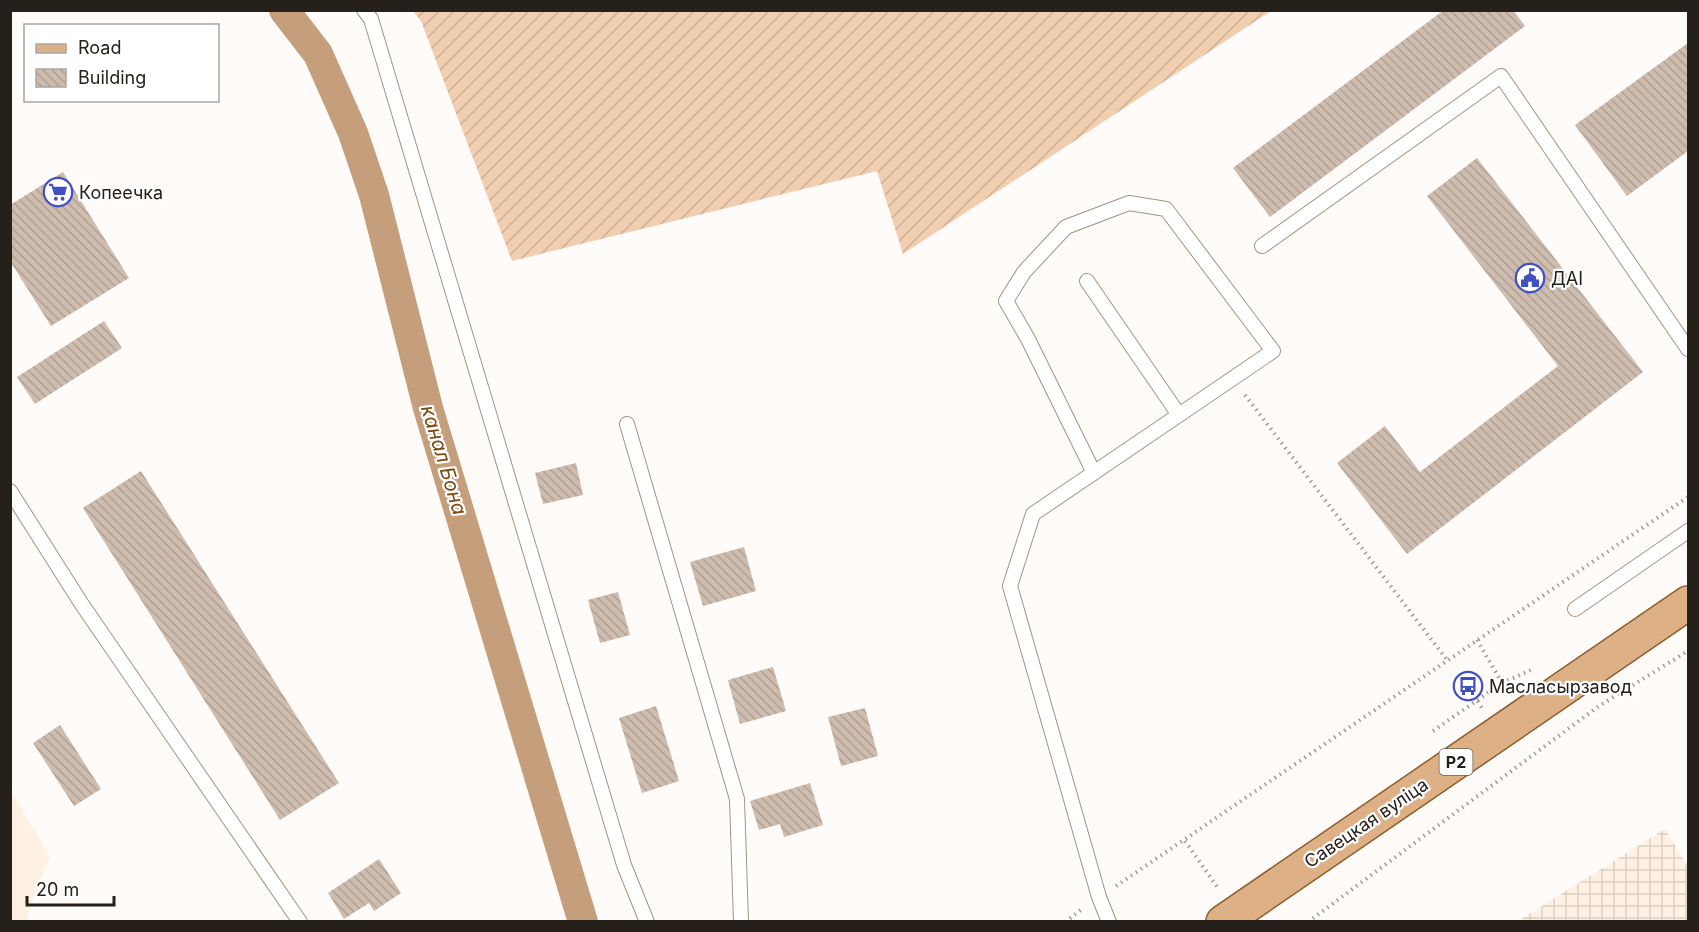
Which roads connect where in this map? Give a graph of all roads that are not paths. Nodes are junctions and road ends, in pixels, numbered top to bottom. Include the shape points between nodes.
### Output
1 (364, 10) edge
2 (1262, 246) dead end
3 (1087, 281) dead end
4 (1689, 349) edge
5 (1179, 416) junction
6 (627, 424) dead end
7 (1094, 473) junction
8 (10, 491) edge
9 (1689, 531) edge
10 (1689, 603) edge
11 (1575, 609) dead end
12 (1229, 918) edge
13 (300, 921) edge
14 (647, 921) edge
15 (741, 921) edge
16 (1109, 921) edge

1 - 14 lane via 371,19 624,865
2 - 4 lane via 1501,76
3 - 5 lane
5 - 7 lane
5 - 7 lane via 1273,351 1166,209 1129,203 1066,227 1024,272 1006,301
6 - 15 lane via 737,799
7 - 16 lane via 1033,514 1010,586
8 - 13 lane via 81,603
9 - 11 lane
10 - 12 main road, Савецкая вуліца / Р2

